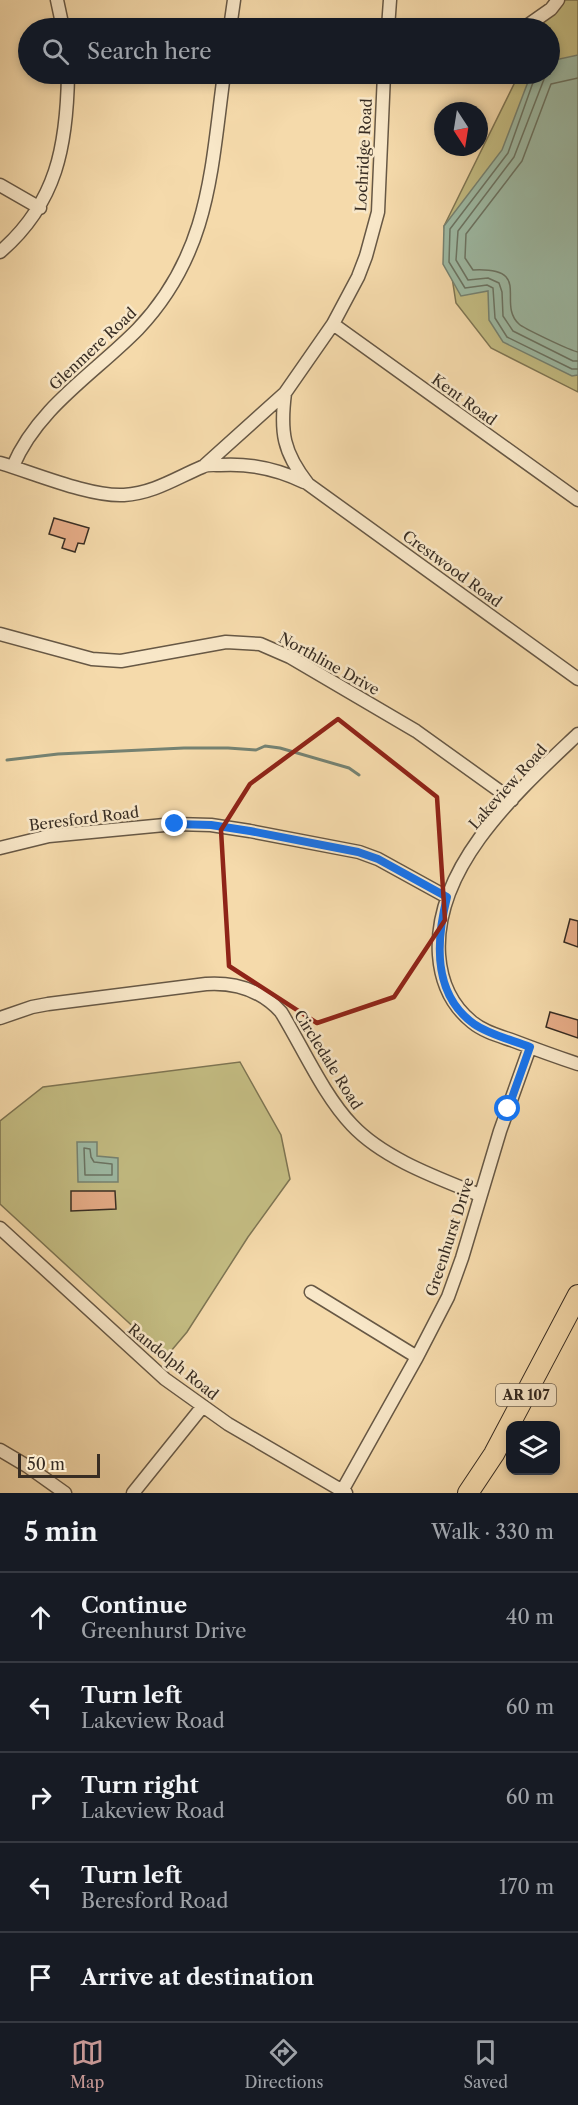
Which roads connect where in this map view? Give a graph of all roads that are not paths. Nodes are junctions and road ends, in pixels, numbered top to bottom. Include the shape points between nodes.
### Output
1 (57, 0) edge
2 (234, 0) edge
3 (390, 0) edge
4 (558, 0) edge
5 (61, 18) edge
6 (231, 18) edge
7 (389, 18) edge
8 (538, 18) edge
9 (67, 84) edge
10 (223, 84) edge
11 (384, 84) edge
12 (0, 184) edge
13 (40, 208) junction
14 (0, 252) edge
15 (333, 324) junction
16 (285, 393) junction
17 (0, 463) edge
18 (204, 465) junction
19 (13, 466) junction
20 (308, 484) junction
21 (578, 500) edge
22 (0, 634) edge
23 (578, 680) edge
24 (578, 734) edge
25 (512, 800) junction
26 (0, 848) edge
27 (447, 897) junction
28 (0, 1018) edge
29 (530, 1047) junction
30 (578, 1064) edge
31 (480, 1195) junction
32 (0, 1228) edge
33 (311, 1292) dead end
34 (578, 1295) edge
35 (417, 1357) junction
36 (202, 1407) junction
37 (0, 1450) edge
38 (344, 1492) edge
39 (65, 1493) edge
40 (134, 1493) edge
41 (468, 1493) edge

1 - 5 street
2 - 6 street
3 - 7 street
4 - 8 street
9 - 13 street via 59,164
10 - 19 street, Glenmere Road via 205,203 179,273 138,329 42,420
11 - 15 street, Lochridge Road via 378,212 358,278
12 - 13 street
13 - 14 street via 26,228
15 - 16 street, Lochridge Road
15 - 21 street, Kent Road
16 - 18 street, Lochridge Road
16 - 20 street, Crestwood Road via 282,433 292,462
17 - 19 street, Crestwood Road
18 - 19 street, Crestwood Road via 157,488 116,495 92,492
18 - 20 street, Crestwood Road via 254,465
20 - 23 street, Crestwood Road
22 - 25 street, Northline Drive via 92,659 121,661 226,642 260,644 290,657 416,731
24 - 25 street, Lakeview Road
25 - 27 street, Lakeview Road via 477,844
26 - 27 street, Beresford Road via 49,836 162,824 211,825 358,852
27 - 29 street, Lakeview Road via 439,951 442,977 452,1001 475,1025
28 - 31 street, Circledale Road via 48,1004 206,984 228,983 253,990 281,1012 338,1108 367,1139 393,1156
29 - 30 street, Lakeview Road
29 - 31 street, Greenhurst Drive
31 - 35 street, Greenhurst Drive via 448,1297
32 - 36 street, Randolph Road via 148,1364
33 - 35 street
34 - 41 main road, AR 107 via 494,1454
35 - 38 street, Greenhurst Drive
36 - 38 street, Randolph Road
36 - 40 street
37 - 39 street

